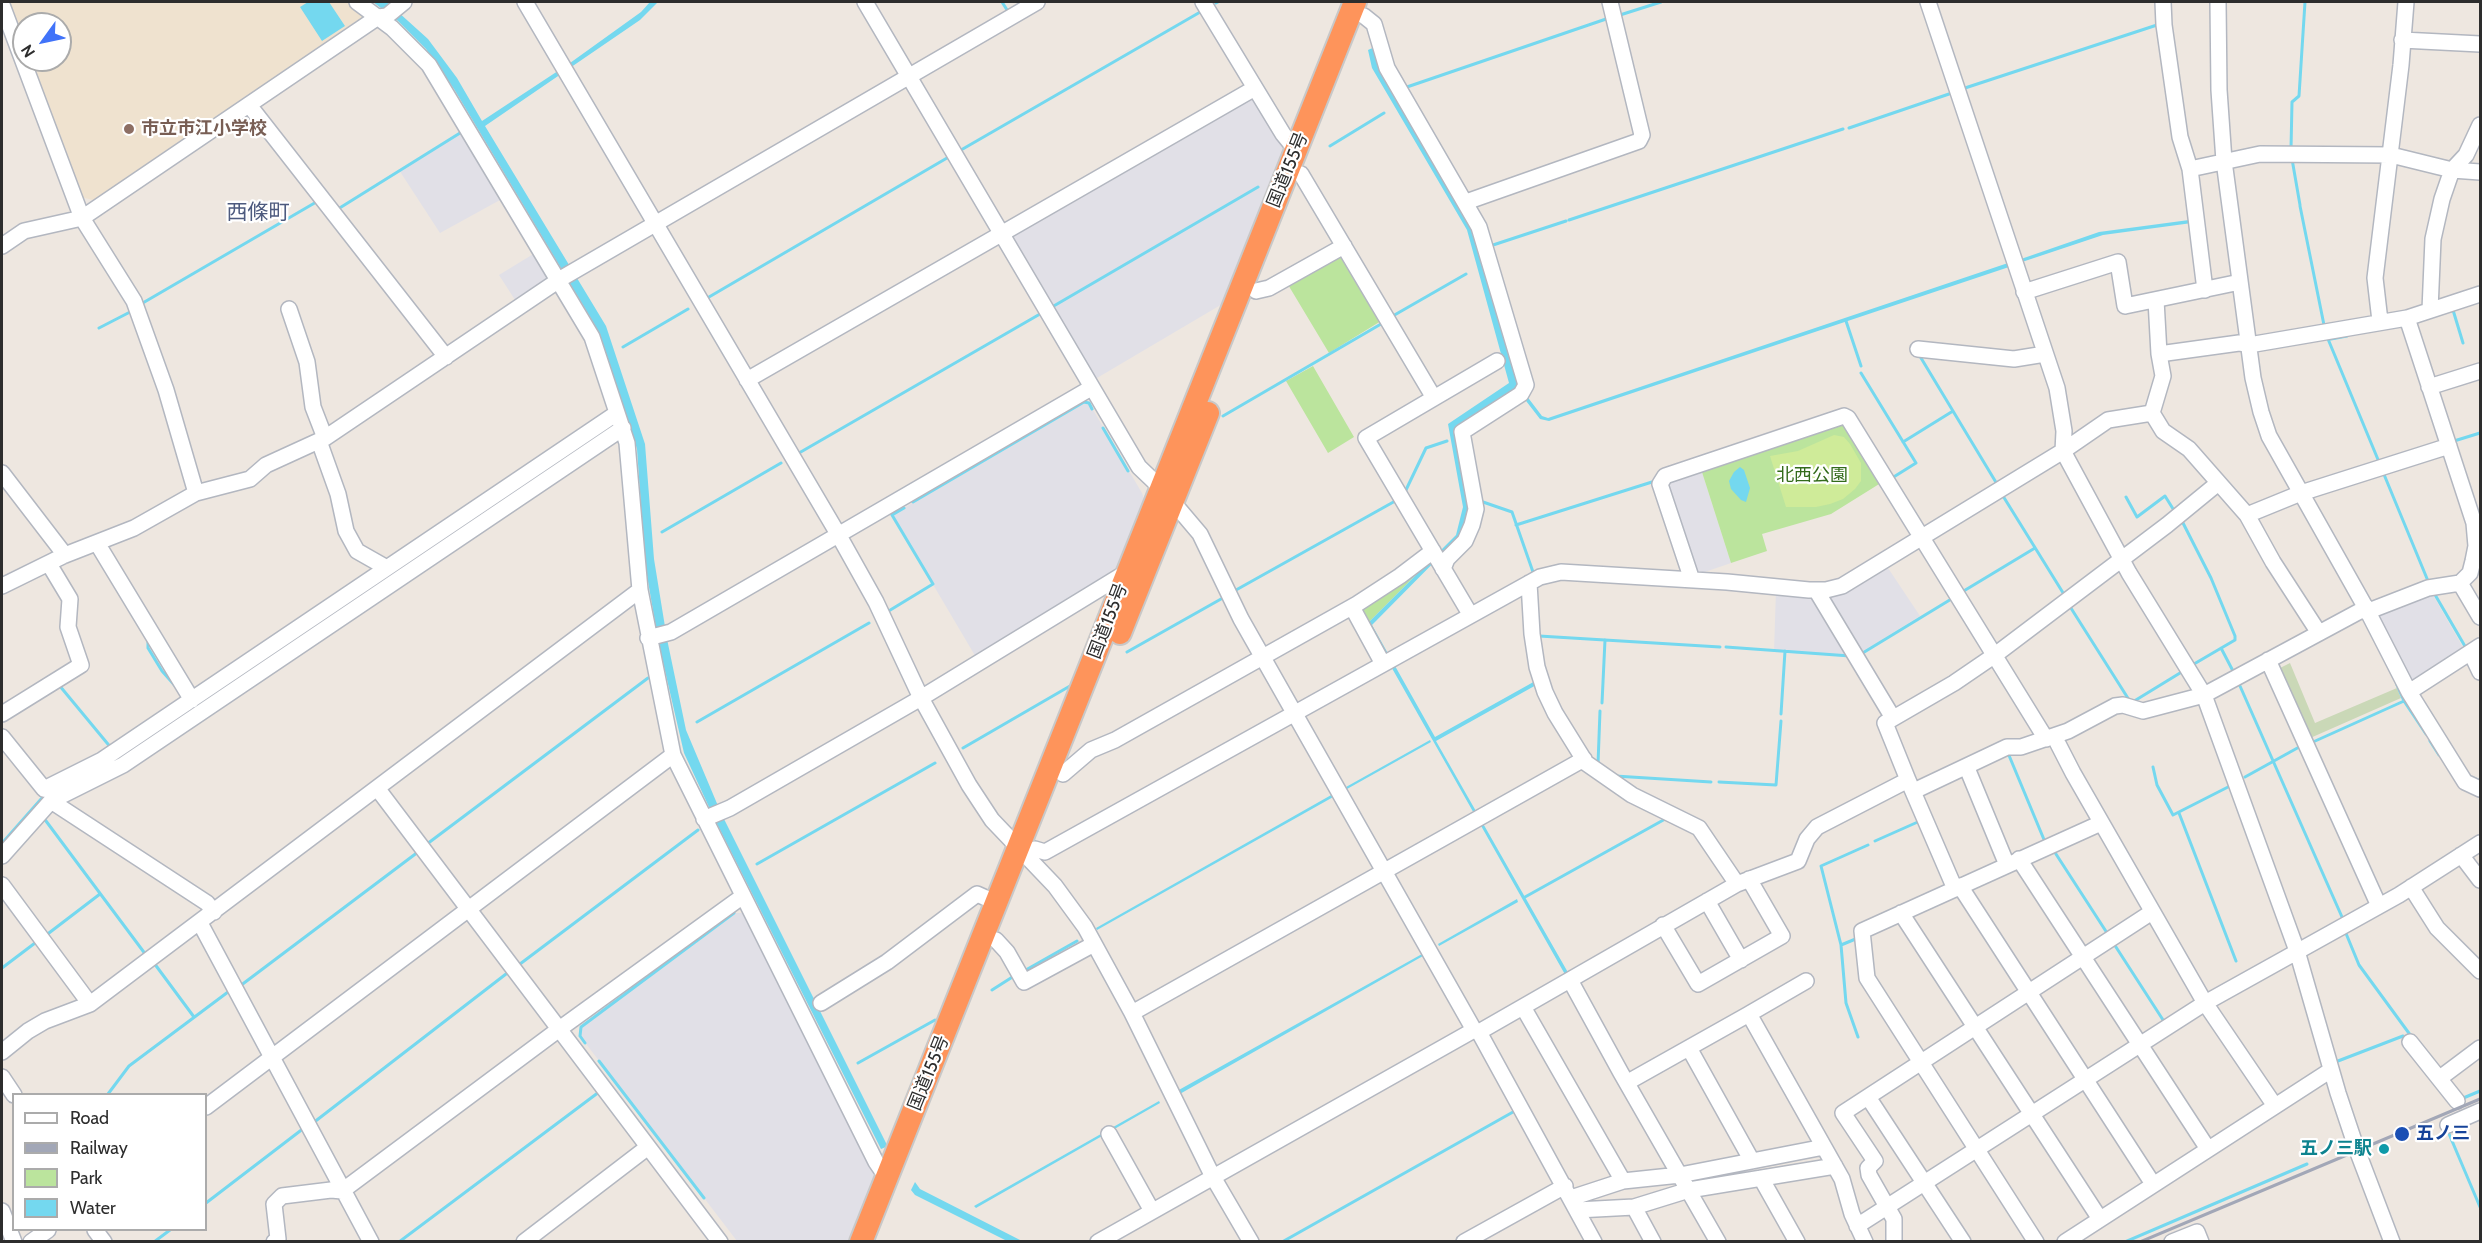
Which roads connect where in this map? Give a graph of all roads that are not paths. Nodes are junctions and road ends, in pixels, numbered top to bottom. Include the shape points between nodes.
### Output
1 (357, 2) edge
2 (525, 2) edge
3 (865, 2) edge
4 (1037, 2) edge
5 (1203, 2) edge
6 (1610, 2) edge
7 (1928, 2) edge
8 (2163, 2) edge
9 (2218, 2) edge
10 (2406, 2) edge
11 (2, 5) edge
12 (1363, 6) edge
13 (392, 11) edge
14 (2402, 40) junction
15 (2481, 44) edge
16 (908, 76) junction
17 (1255, 88) junction
18 (249, 105) junction
19 (2481, 125) edge
20 (1296, 150) junction
21 (2391, 155) junction
22 (2224, 161) junction
23 (2190, 169) junction
24 (2452, 170) junction
25 (2481, 172) edge
26 (1301, 174) junction
27 (1466, 202) junction
28 (82, 218) junction
29 (655, 224) junction
30 (1001, 234) junction
31 (2, 246) edge
32 (1344, 246) junction
33 (565, 277) junction
34 (2240, 282) junction
35 (2205, 290) junction
36 (1256, 291) junction
37 (2024, 292) junction
38 (2481, 294) edge
39 (2156, 300) junction
40 (289, 309) dead end
41 (2430, 310) junction
42 (2407, 318) junction
43 (2380, 321) junction
44 (2249, 345) junction
45 (1918, 350) dead end
46 (2045, 354) junction
47 (2159, 354) junction
48 (446, 357) junction
49 (1497, 361) dead end
50 (2481, 371) edge
51 (747, 380) junction
52 (2429, 387) junction
53 (1091, 388) junction
54 (1434, 398) junction
55 (2152, 413) junction
56 (620, 420) junction
57 (322, 440) junction
58 (2449, 446) junction
59 (2063, 451) junction
60 (2, 472) edge
61 (2217, 484) junction
62 (196, 493) junction
63 (2301, 493) junction
64 (1167, 495) junction
65 (2474, 503) edge
66 (2247, 515) junction
67 (838, 534) junction
68 (1923, 536) junction
69 (97, 543) junction
70 (64, 555) junction
71 (1437, 559) junction
72 (2122, 560) junction
73 (49, 564) junction
74 (387, 568) junction
75 (1127, 572) junction
76 (1692, 580) junction
77 (1529, 583) junction
78 (2460, 583) junction
79 (2, 586) edge
80 (640, 590) junction
81 (1816, 590) junction
82 (1352, 607) junction
83 (2367, 610) junction
84 (1470, 614) junction
85 (2481, 617) edge
86 (2319, 633) junction
87 (659, 636) junction
88 (2476, 649) edge
89 (1995, 655) junction
90 (1262, 657) junction
91 (2268, 660) junction
92 (1387, 661) junction
93 (2481, 672) edge
94 (2409, 692) junction
95 (2204, 695) junction
96 (921, 698) junction
97 (192, 700) junction
98 (2, 714) edge
99 (1295, 714) junction
100 (1893, 717) junction
101 (2, 736) edge
102 (2050, 737) junction
103 (673, 755) junction
104 (1584, 759) junction
105 (1967, 768) junction
106 (1063, 774) junction
107 (1911, 785) junction
108 (377, 788) junction
109 (2481, 789) edge
110 (49, 795) junction
111 (705, 818) junction
112 (2102, 823) junction
113 (2481, 843) edge
114 (1028, 853) junction
115 (2461, 855) junction
116 (2, 856) edge
117 (2013, 862) junction
118 (1384, 871) junction
119 (2481, 880) edge
120 (1743, 881) junction
121 (2, 885) edge
122 (1958, 887) junction
123 (2411, 887) junction
124 (743, 896) junction
125 (1707, 901) junction
126 (997, 903) junction
127 (2379, 906) junction
128 (468, 910) junction
129 (214, 912) junction
130 (2152, 912) junction
131 (1901, 913) junction
132 (200, 923) junction
133 (1663, 925) junction
134 (996, 940) junction
135 (1094, 944) junction
136 (2297, 951) junction
137 (2083, 957) junction
138 (1741, 960) junction
139 (2481, 971) edge
140 (1570, 980) junction
141 (1806, 981) dead end
142 (2028, 992) junction
143 (822, 1003) dead end
144 (2205, 1003) junction
145 (90, 1004) junction
146 (1523, 1007) junction
147 (1132, 1013) junction
148 (1749, 1014) junction
149 (1975, 1027) junction
150 (558, 1030) junction
151 (1476, 1031) junction
152 (2410, 1042) dead end
153 (2141, 1045) junction
154 (1689, 1048) junction
155 (2481, 1048) edge
156 (2, 1052) edge
157 (272, 1058) junction
158 (1921, 1062) junction
159 (2331, 1070) junction
160 (2, 1077) edge
161 (2440, 1078) junction
162 (2087, 1080) junction
163 (1628, 1082) junction
164 (13, 1093) edge
165 (1868, 1097) junction
166 (2457, 1101) dead end
167 (207, 1106) edge
168 (2275, 1106) junction
169 (2481, 1111) edge
170 (2032, 1115) junction
171 (2448, 1125) dead end
172 (1109, 1134) dead end
173 (648, 1148) junction
174 (1824, 1148) junction
175 (2208, 1149) junction
176 (1978, 1150) junction
177 (1752, 1161) junction
178 (1835, 1166) junction
179 (1680, 1175) junction
180 (1213, 1177) junction
181 (887, 1178) junction
182 (1761, 1178) junction
183 (1623, 1181) junction
184 (1925, 1184) junction
185 (2153, 1184) junction
186 (1689, 1190) junction
187 (342, 1191) junction
188 (1571, 1198) junction
189 (1634, 1207) junction
190 (1887, 1208) junction
191 (2, 1211) edge
192 (1152, 1211) junction
193 (2100, 1219) junction
194 (1857, 1226) junction
195 (47, 1231) edge
196 (2031, 1239) edge
197 (14, 1242) edge
198 (31, 1242) edge
199 (274, 1242) edge
200 (371, 1242) edge
201 (524, 1242) edge
202 (720, 1242) edge
203 (861, 1242) edge
204 (878, 1242) edge
205 (1098, 1242) edge
206 (1251, 1242) edge
207 (1464, 1242) edge
208 (1594, 1242) edge
209 (1653, 1242) edge
210 (1718, 1242) edge
211 (1797, 1242) edge
212 (1866, 1242) edge
213 (1894, 1242) edge
214 (1962, 1242) edge
215 (2065, 1242) edge
216 (2172, 1242) edge
217 (2201, 1242) edge
218 (2392, 1242) edge

1 - 13 street
2 - 29 street
3 - 16 street
4 - 16 street
5 - 17 street
6 - 27 street via 1642,135 1639,141
7 - 37 street
8 - 23 street via 2180,137
9 - 22 street
10 - 14 street
11 - 28 street
12 - 20 highway, 国道155号
12 - 26 highway, 国道155号
12 - 27 street via 1374,24 1387,68
13 - 18 street
13 - 33 street
14 - 15 street
14 - 21 street
16 - 29 street
16 - 30 street
17 - 20 street
17 - 30 street
18 - 28 street
18 - 48 street
19 - 24 street via 2466,155
20 - 64 highway, 国道155号
21 - 22 street via 2260,154
21 - 24 street
21 - 43 street via 2375,278
22 - 23 street
22 - 34 street
23 - 35 street
24 - 25 street
24 - 41 street via 2433,239
26 - 32 street
26 - 36 highway, 国道155号
27 - 71 street via 1479,227 1526,385 1521,394 1462,432 1476,509 1465,541 1447,559
28 - 31 street via 24,231
28 - 62 street via 134,301 166,390
29 - 33 street
29 - 51 street
30 - 51 street
30 - 53 street
32 - 36 street via 1269,288
32 - 54 street
33 - 48 street
33 - 56 street via 592,337
34 - 35 street
34 - 44 street
35 - 39 street
36 - 64 highway, 国道155号
37 - 39 street via 2118,262 2126,306
37 - 46 street
38 - 41 street
39 - 47 street
40 - 57 street via 307,362
41 - 42 street
42 - 43 street
42 - 52 street
43 - 44 street
44 - 47 street
44 - 63 street via 2253,378 2269,436
45 - 46 street via 2014,359
46 - 59 street via 2057,388
47 - 55 street via 2163,376
48 - 57 street
49 - 54 street
50 - 52 street
51 - 67 street
52 - 58 street
53 - 64 street via 1139,467
53 - 67 street
54 - 71 street via 1366,438
55 - 59 street via 2108,420
55 - 61 street via 2163,431 2189,449
56 - 74 street
56 - 80 street via 627,443
56 - 110 street via 123,765
57 - 62 street via 266,465 250,479
57 - 74 street via 346,531 357,551
58 - 63 street
58 - 65 street
59 - 68 street
59 - 72 street
60 - 70 street
61 - 66 street
61 - 72 street
62 - 69 street via 134,528
63 - 66 street
63 - 83 street
64 - 75 highway, 国道155号
64 - 90 street via 1200,534
64 - 106 highway, 国道155号
65 - 78 street via 2476,546 2470,573
66 - 86 street
67 - 87 street
67 - 96 street via 876,602
68 - 76 street via 1851,419 1844,416 1665,476 1660,484
68 - 81 street via 1842,586
68 - 89 street
69 - 70 street
69 - 97 street
70 - 73 street
71 - 82 street
71 - 84 street
72 - 89 street
72 - 95 street
73 - 79 street
73 - 98 street via 70,599 68,627 81,665
74 - 97 street
75 - 96 street
75 - 114 highway, 国道155号
76 - 77 street via 1561,572
76 - 81 street
77 - 84 street
77 - 104 street via 1537,667 1555,712
78 - 83 street via 2428,588
78 - 85 street
80 - 87 street
80 - 108 street
81 - 100 street
82 - 90 street
82 - 92 street
83 - 86 street
83 - 94 street
84 - 92 street
86 - 91 street
87 - 103 street
88 - 93 street
88 - 94 street
89 - 100 street
89 - 102 street
90 - 99 street
90 - 106 street via 1091,750
91 - 95 street
91 - 127 street
92 - 99 street
94 - 109 street via 2465,782
95 - 102 street via 2143,711 2115,706
95 - 136 street
96 - 111 street via 730,808
96 - 114 street via 992,819
97 - 110 street
99 - 114 street via 1045,852
99 - 118 street
100 - 107 street via 1885,723
101 - 110 street
102 - 105 street via 2021,747 2007,747
102 - 112 street
103 - 111 street
103 - 128 street
104 - 118 street
104 - 120 street via 1632,795 1699,828
105 - 107 street
105 - 117 street
106 - 114 highway, 国道155号
107 - 120 street via 1817,827 1798,861
107 - 122 street
108 - 128 street
108 - 129 street
110 - 116 street
110 - 129 street via 207,903
111 - 124 street
112 - 117 street
112 - 130 street
113 - 115 street
114 - 126 highway, 国道155号
114 - 134 highway, 国道155号
114 - 135 street via 1086,927
115 - 119 street
115 - 123 street
117 - 122 street
117 - 137 street
118 - 147 street
118 - 151 street
120 - 125 street
120 - 138 street via 1782,936
121 - 145 street
122 - 131 street
122 - 142 street
123 - 127 street
123 - 139 street via 2437,928
124 - 150 street
124 - 181 street
125 - 133 street
125 - 138 street
126 - 143 street via 977,894 887,962
126 - 181 highway, 国道155号
127 - 136 street
128 - 150 street
128 - 157 street
129 - 132 street
130 - 137 street
130 - 144 street
131 - 149 street
131 - 158 street via 1862,931 1867,978
132 - 145 street
132 - 157 street
133 - 138 street via 1698,984
133 - 140 street
134 - 135 street via 1024,982
134 - 204 highway, 国道155号
135 - 147 street
136 - 144 street
136 - 159 street
137 - 142 street
137 - 153 street
140 - 146 street
140 - 163 street
141 - 148 street
142 - 149 street
142 - 162 street
144 - 153 street
144 - 168 street
145 - 156 street via 45,1021
146 - 151 street
146 - 183 street
147 - 180 street
148 - 154 street
148 - 174 street
149 - 158 street
149 - 170 street
150 - 173 street
150 - 187 street
151 - 180 street
151 - 188 street
152 - 161 street
153 - 162 street
153 - 175 street
154 - 163 street
154 - 177 street
155 - 161 street
157 - 167 street
157 - 187 street
158 - 165 street
158 - 176 street
159 - 168 street
159 - 218 street
160 - 164 street
161 - 166 street
162 - 170 street
162 - 185 street
163 - 179 street
165 - 184 street
165 - 190 street via 1843,1113 1875,1161 1868,1168 1869,1175
168 - 175 street
169 - 171 street
170 - 176 street
170 - 193 street
172 - 192 street
173 - 201 street
173 - 202 street
174 - 177 street
174 - 178 street
175 - 185 street
176 - 184 street
176 - 196 street
177 - 179 street
178 - 182 street
178 - 194 street
179 - 183 street
179 - 186 street
180 - 192 street
180 - 206 street
181 - 203 highway, 国道155号
182 - 186 street
182 - 211 street
183 - 188 street
184 - 190 street
184 - 214 street
185 - 193 street
186 - 189 street
186 - 210 street
187 - 199 street via 282,1197 274,1204 278,1239
187 - 200 street
188 - 189 street
188 - 207 street
188 - 208 street
189 - 209 street
190 - 194 street
190 - 213 street via 1894,1219
191 - 197 street
192 - 205 street
193 - 215 street
194 - 212 street
195 - 198 street
216 - 217 street via 2197,1232

